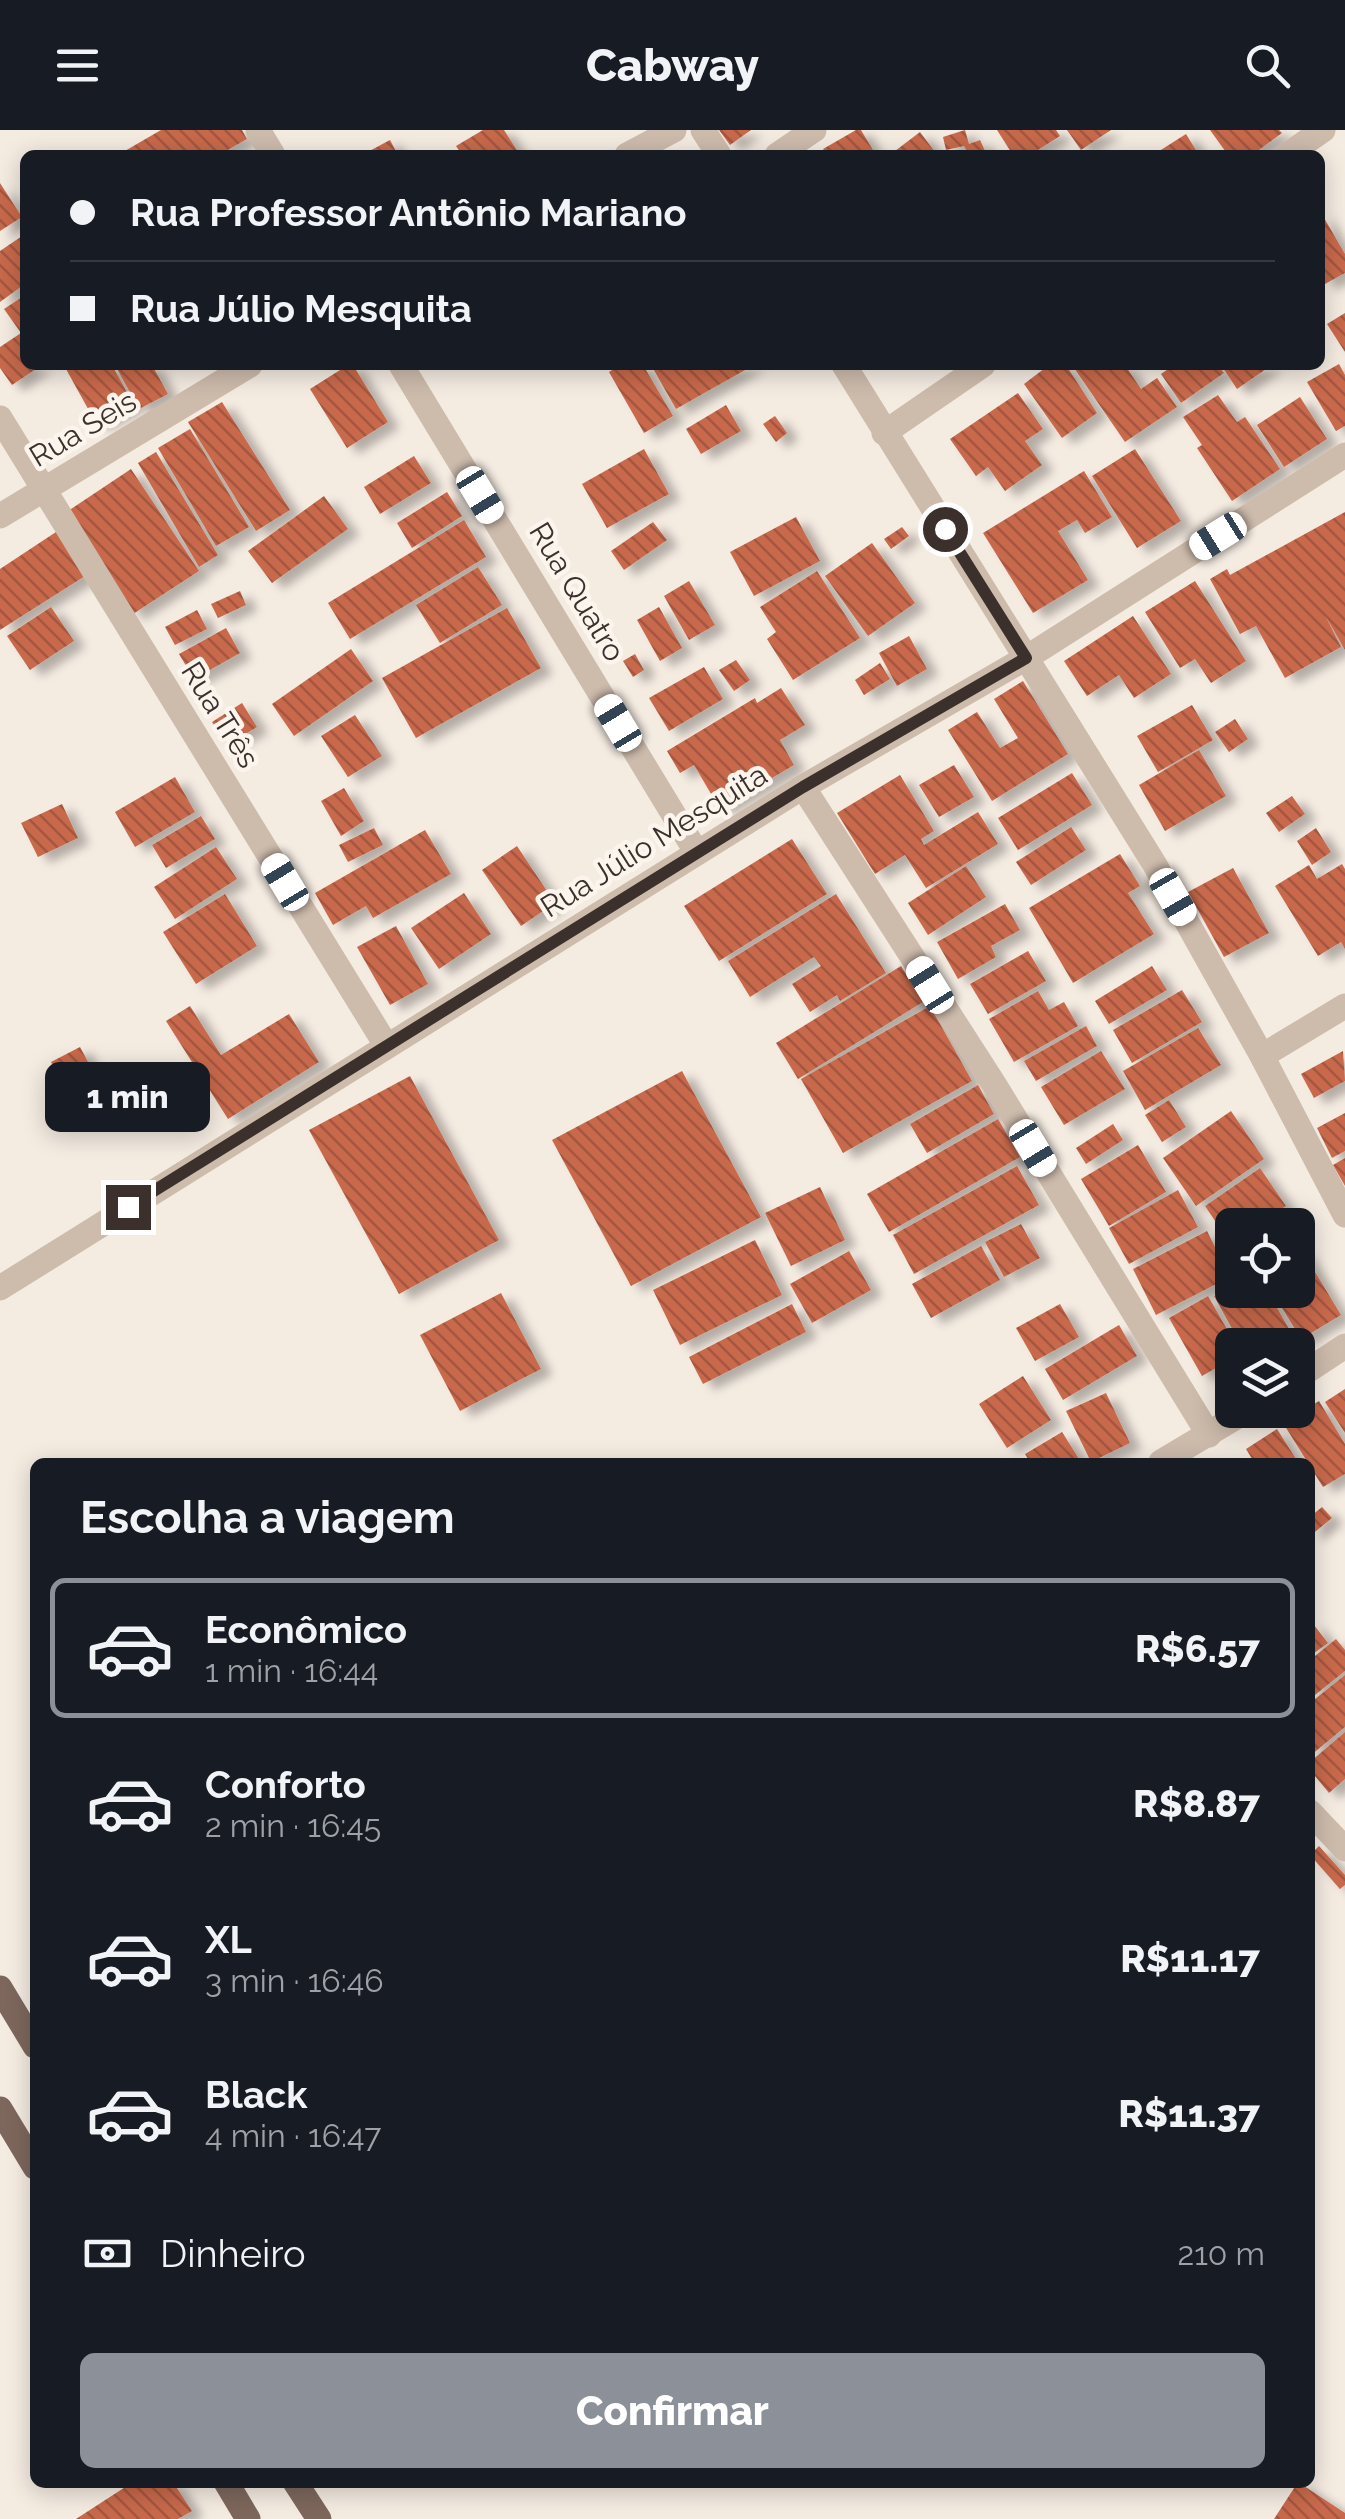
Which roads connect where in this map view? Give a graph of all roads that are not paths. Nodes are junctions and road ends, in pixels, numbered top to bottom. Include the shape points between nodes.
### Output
1 (674, 130) edge
2 (814, 130) edge
3 (1323, 130) edge
4 (636, 150) edge
5 (784, 150) edge
6 (1294, 150) edge
7 (242, 370) edge
8 (404, 370) edge
9 (847, 370) edge
10 (976, 370) edge
11 (0, 418) edge
12 (884, 433) junction
13 (1345, 456) edge
14 (44, 490) junction
15 (0, 516) edge
16 (1026, 658) junction
17 (803, 787) junction
18 (697, 853) junction
19 (1345, 1006) edge
20 (386, 1045) junction
21 (1262, 1056) junction
22 (1345, 1215) edge
23 (0, 1288) edge
24 (1345, 1346) edge
25 (1315, 1366) edge
26 (1220, 1428) edge
27 (1209, 1435) junction
28 (1168, 1458) edge
29 (1315, 1817) edge
30 (1345, 1850) edge
31 (0, 1988) edge
32 (30, 2038) edge
33 (0, 2109) edge
34 (30, 2159) edge
35 (230, 2488) edge
36 (300, 2488) edge
37 (248, 2519) edge
38 (319, 2519) edge

1 - 4 street
2 - 5 street
3 - 6 street
7 - 14 street, Rua Seis
8 - 18 street, Rua Quatro
9 - 12 street
10 - 12 street
11 - 14 street, Rua Três
12 - 16 street
13 - 16 street, Rua Júlio Mesquita
14 - 15 street, Rua Seis
14 - 20 street, Rua Três
16 - 17 street, Rua Júlio Mesquita
16 - 21 street via 1155,865
17 - 18 street, Rua Júlio Mesquita
17 - 27 street
18 - 20 street, Rua Júlio Mesquita
19 - 21 street
20 - 23 street, Rua Júlio Mesquita
21 - 22 street
24 - 25 street
26 - 27 street
27 - 28 street
29 - 30 street
31 - 32 main road
33 - 34 main road
35 - 37 main road
36 - 38 main road

